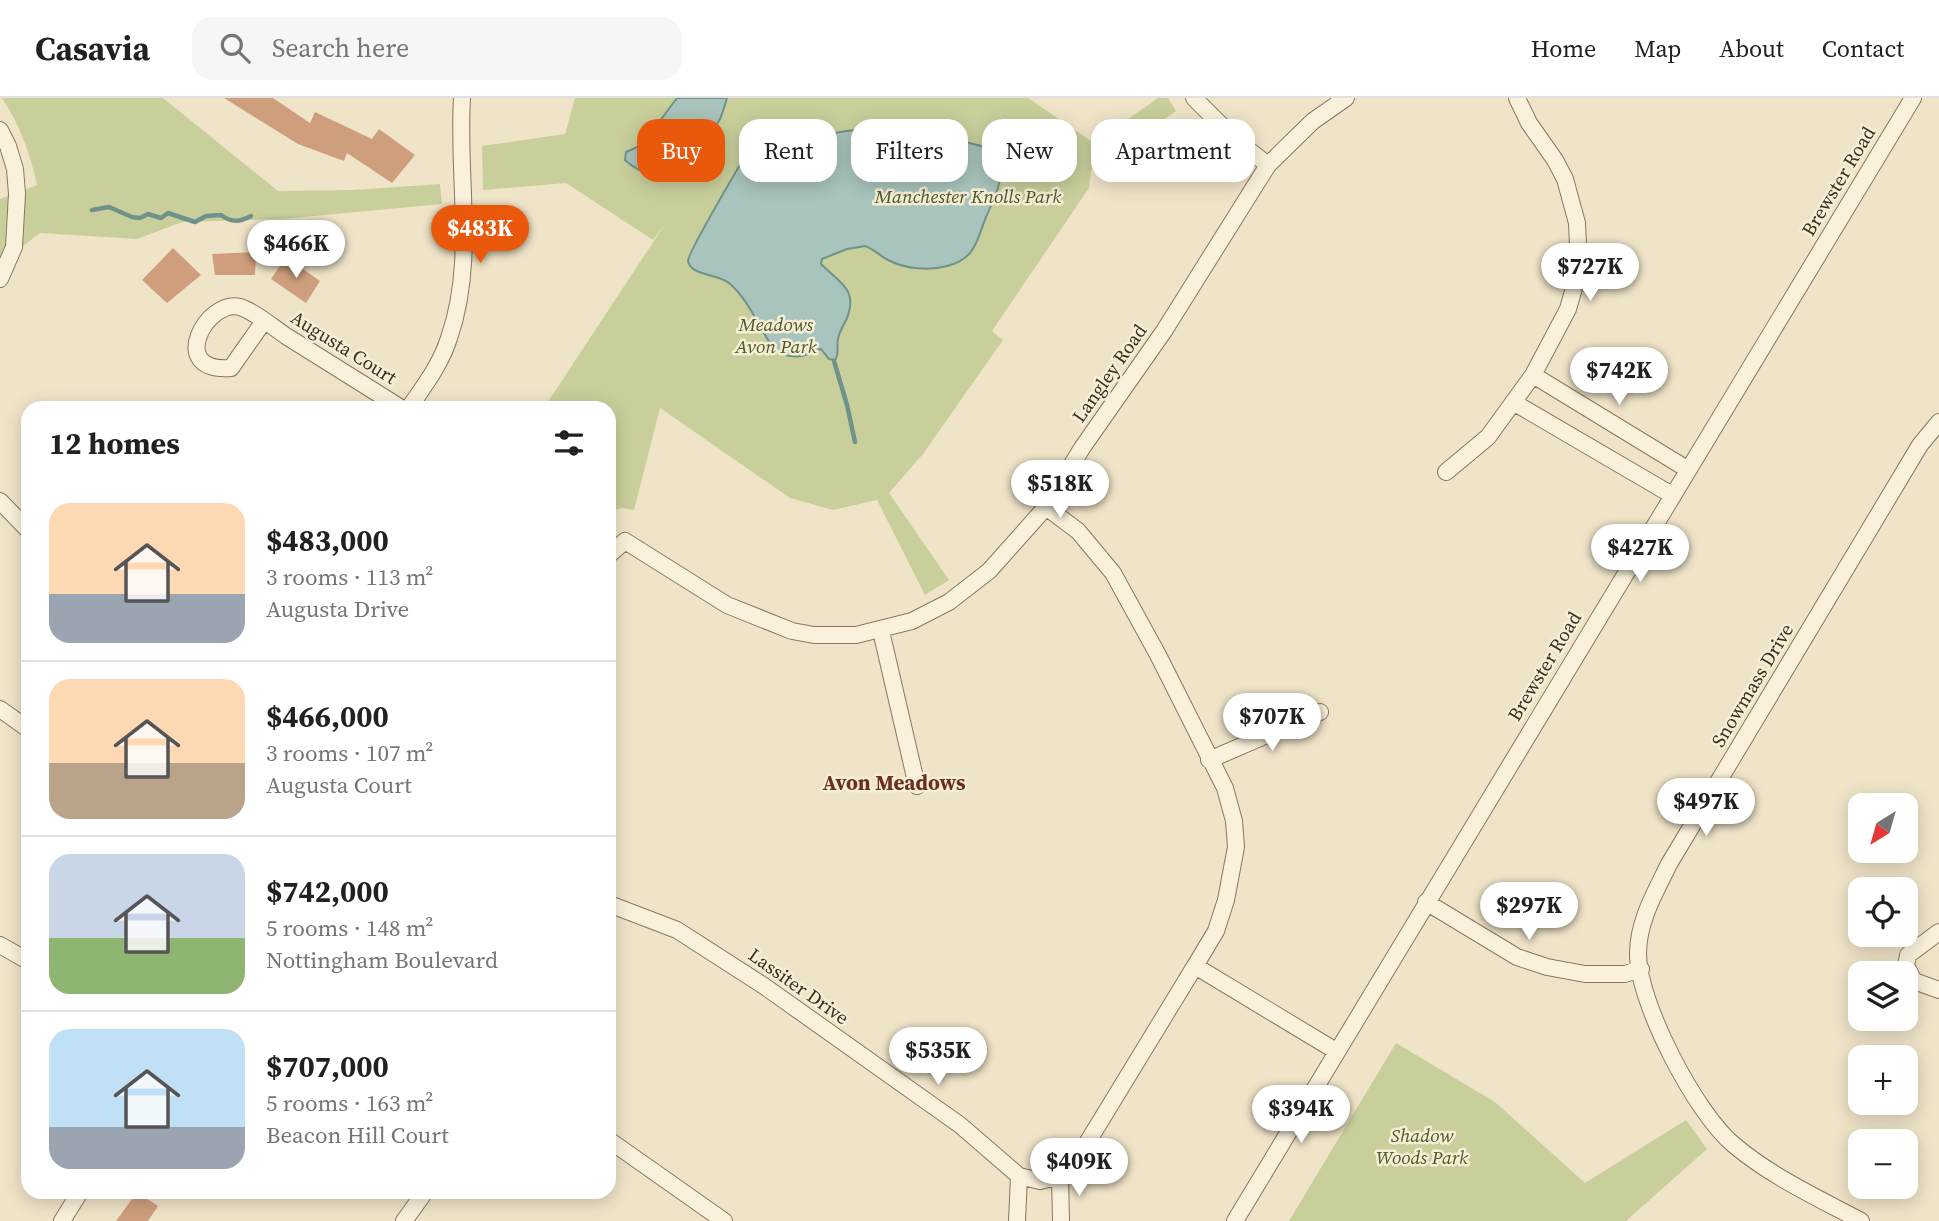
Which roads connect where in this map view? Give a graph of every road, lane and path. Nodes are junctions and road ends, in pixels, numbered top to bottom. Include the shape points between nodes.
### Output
1 (462, 98) edge
2 (1194, 98) edge
3 (1346, 98) edge
4 (1517, 98) edge
5 (1913, 98) edge
6 (0, 130) edge
7 (1268, 165) junction
8 (0, 278) edge
9 (264, 321) junction
10 (1533, 375) junction
11 (390, 401) edge
12 (414, 401) edge
13 (1513, 402) junction
14 (1601, 417) junction
15 (1939, 422) edge
16 (1585, 444) junction
17 (1687, 469) junction
18 (1446, 472) dead end
19 (1672, 495) junction
20 (0, 501) edge
21 (1046, 507) junction
22 (21, 523) edge
23 (616, 549) edge
24 (881, 631) junction
25 (0, 709) edge
26 (1320, 712) dead end
27 (21, 724) edge
28 (1209, 760) junction
29 (917, 786) dead end
30 (1426, 902) junction
31 (616, 907) edge
32 (1939, 932) edge
33 (0, 945) edge
34 (21, 957) edge
35 (1195, 966) junction
36 (1641, 969) junction
37 (1939, 989) edge
38 (1336, 1051) junction
39 (616, 1145) edge
40 (1019, 1175) junction
41 (1060, 1176) junction
42 (76, 1199) edge
43 (420, 1199) edge
44 (719, 1220) edge
45 (62, 1221) edge
46 (404, 1221) edge
47 (1017, 1221) edge
48 (1061, 1221) edge
49 (1235, 1221) edge
50 (1861, 1221) edge

1 - 12 street via 465,212 458,306 449,340
2 - 7 street
3 - 7 street, Langley Road via 1313,121
4 - 10 street via 1565,179 1580,248 1568,309
5 - 17 street, Brewster Road
6 - 8 street via 15,169 17,194 14,247
7 - 21 street, Langley Road
9 - 9 street, Augusta Court via 239,307 223,308 206,322 196,345 197,357 206,366 231,368
9 - 11 street, Augusta Court
10 - 13 street
10 - 14 street
13 - 16 street
13 - 18 street via 1488,437
14 - 16 street
14 - 17 street
15 - 36 street, Snowmass Drive via 1920,445 1669,864 1644,917 1638,954
16 - 19 street
17 - 19 street, Brewster Road
19 - 30 street, Brewster Road
20 - 22 street
21 - 24 street, Langley Road via 989,571 949,602
21 - 28 street via 1077,531 1113,573
23 - 24 street, Langley Road via 625,541 727,605 792,631 814,635
24 - 29 street
25 - 27 street
26 - 28 street
28 - 35 street via 1225,788 1236,847 1216,931
30 - 36 street via 1517,957 1547,967 1585,974 1625,974
30 - 38 street, Brewster Road
31 - 40 street, Lassiter Drive via 677,930 764,986 960,1125
32 - 37 street via 1908,955 1906,966 1914,981
33 - 34 street
35 - 38 street
35 - 41 street via 1088,1144 1070,1171
36 - 50 street, Snowmass Drive via 1659,1031 1716,1126 1731,1143 1786,1182
38 - 49 street, Brewster Road
39 - 44 street
40 - 41 street via 1040,1181
40 - 47 street
41 - 48 street
42 - 45 street
43 - 46 street

